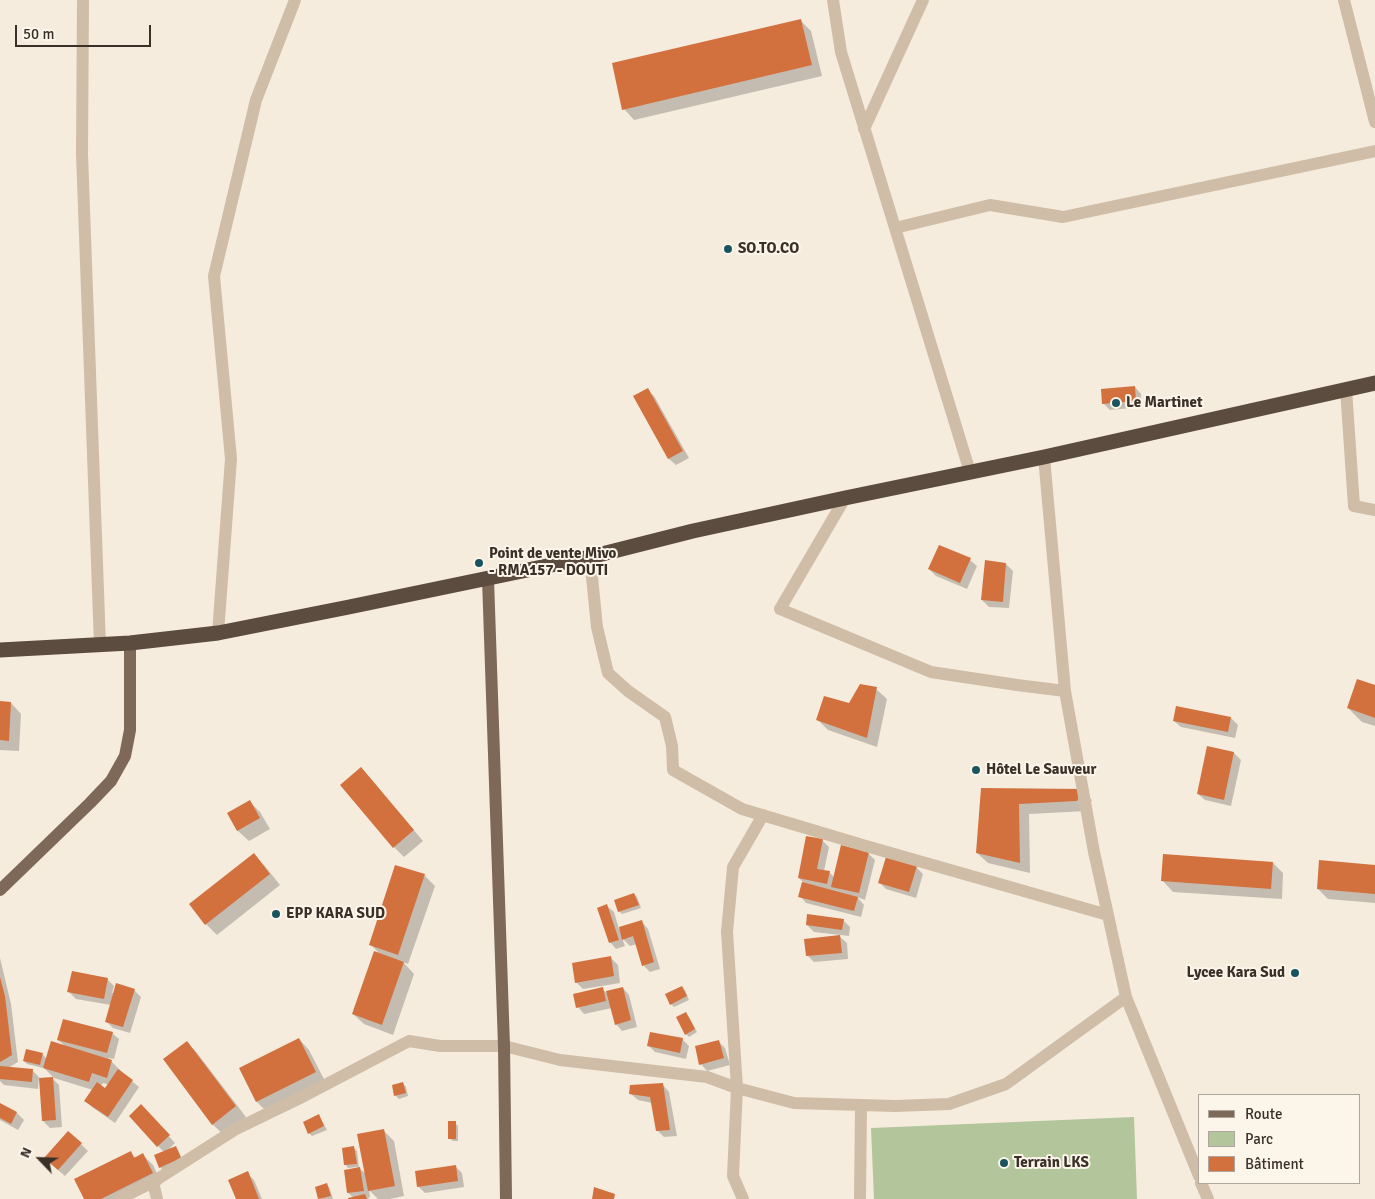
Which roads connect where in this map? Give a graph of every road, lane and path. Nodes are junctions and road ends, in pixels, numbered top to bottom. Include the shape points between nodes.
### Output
1 (83, 0) edge
2 (296, 0) edge
3 (834, 0) edge
4 (923, 0) edge
5 (1344, 0) edge
6 (1375, 122) edge
7 (864, 129) junction
8 (1375, 151) edge
9 (895, 228) junction
10 (1375, 383) edge
11 (1346, 389) junction
12 (1044, 457) junction
13 (970, 472) junction
14 (845, 498) junction
15 (1375, 510) edge
16 (590, 557) junction
17 (488, 579) junction
18 (218, 632) junction
19 (130, 643) junction
20 (100, 645) junction
21 (0, 650) edge
22 (1065, 691) junction
23 (763, 815) junction
24 (0, 890) edge
25 (1108, 915) junction
26 (1126, 996) junction
27 (504, 1046) junction
28 (737, 1088) junction
29 (861, 1105) junction
30 (1198, 1174) edge
31 (153, 1182) junction
32 (1201, 1184) edge
33 (119, 1199) edge
34 (157, 1199) edge
35 (506, 1199) edge
36 (743, 1199) edge
37 (860, 1199) edge
38 (1208, 1199) edge

1 - 20 street via 82,154
2 - 18 street via 256,100 214,276 231,459
3 - 7 street via 841,52
4 - 7 street
5 - 6 street
7 - 9 street
8 - 9 street via 1064,217 990,205
9 - 13 street
10 - 11 highway
11 - 12 highway
11 - 15 street via 1354,506
12 - 13 highway
12 - 22 street
13 - 14 highway
14 - 16 highway
14 - 22 street via 780,609 931,672
16 - 17 highway
16 - 23 street via 597,627 608,673 666,717 673,770 742,809
17 - 18 highway
17 - 27 main road
18 - 19 highway
19 - 20 highway
19 - 24 main road via 130,730 125,756 111,781 90,804
20 - 21 highway
22 - 25 street
23 - 25 street
23 - 28 street via 733,867 727,932
25 - 26 street
26 - 29 street via 1006,1084 949,1104
26 - 30 street
27 - 28 street via 560,1060 707,1077
27 - 31 street via 440,1046 409,1041 236,1129
27 - 35 main road
28 - 29 street via 794,1102
28 - 36 street via 733,1176
29 - 37 street
31 - 33 street
31 - 34 street
32 - 38 street

